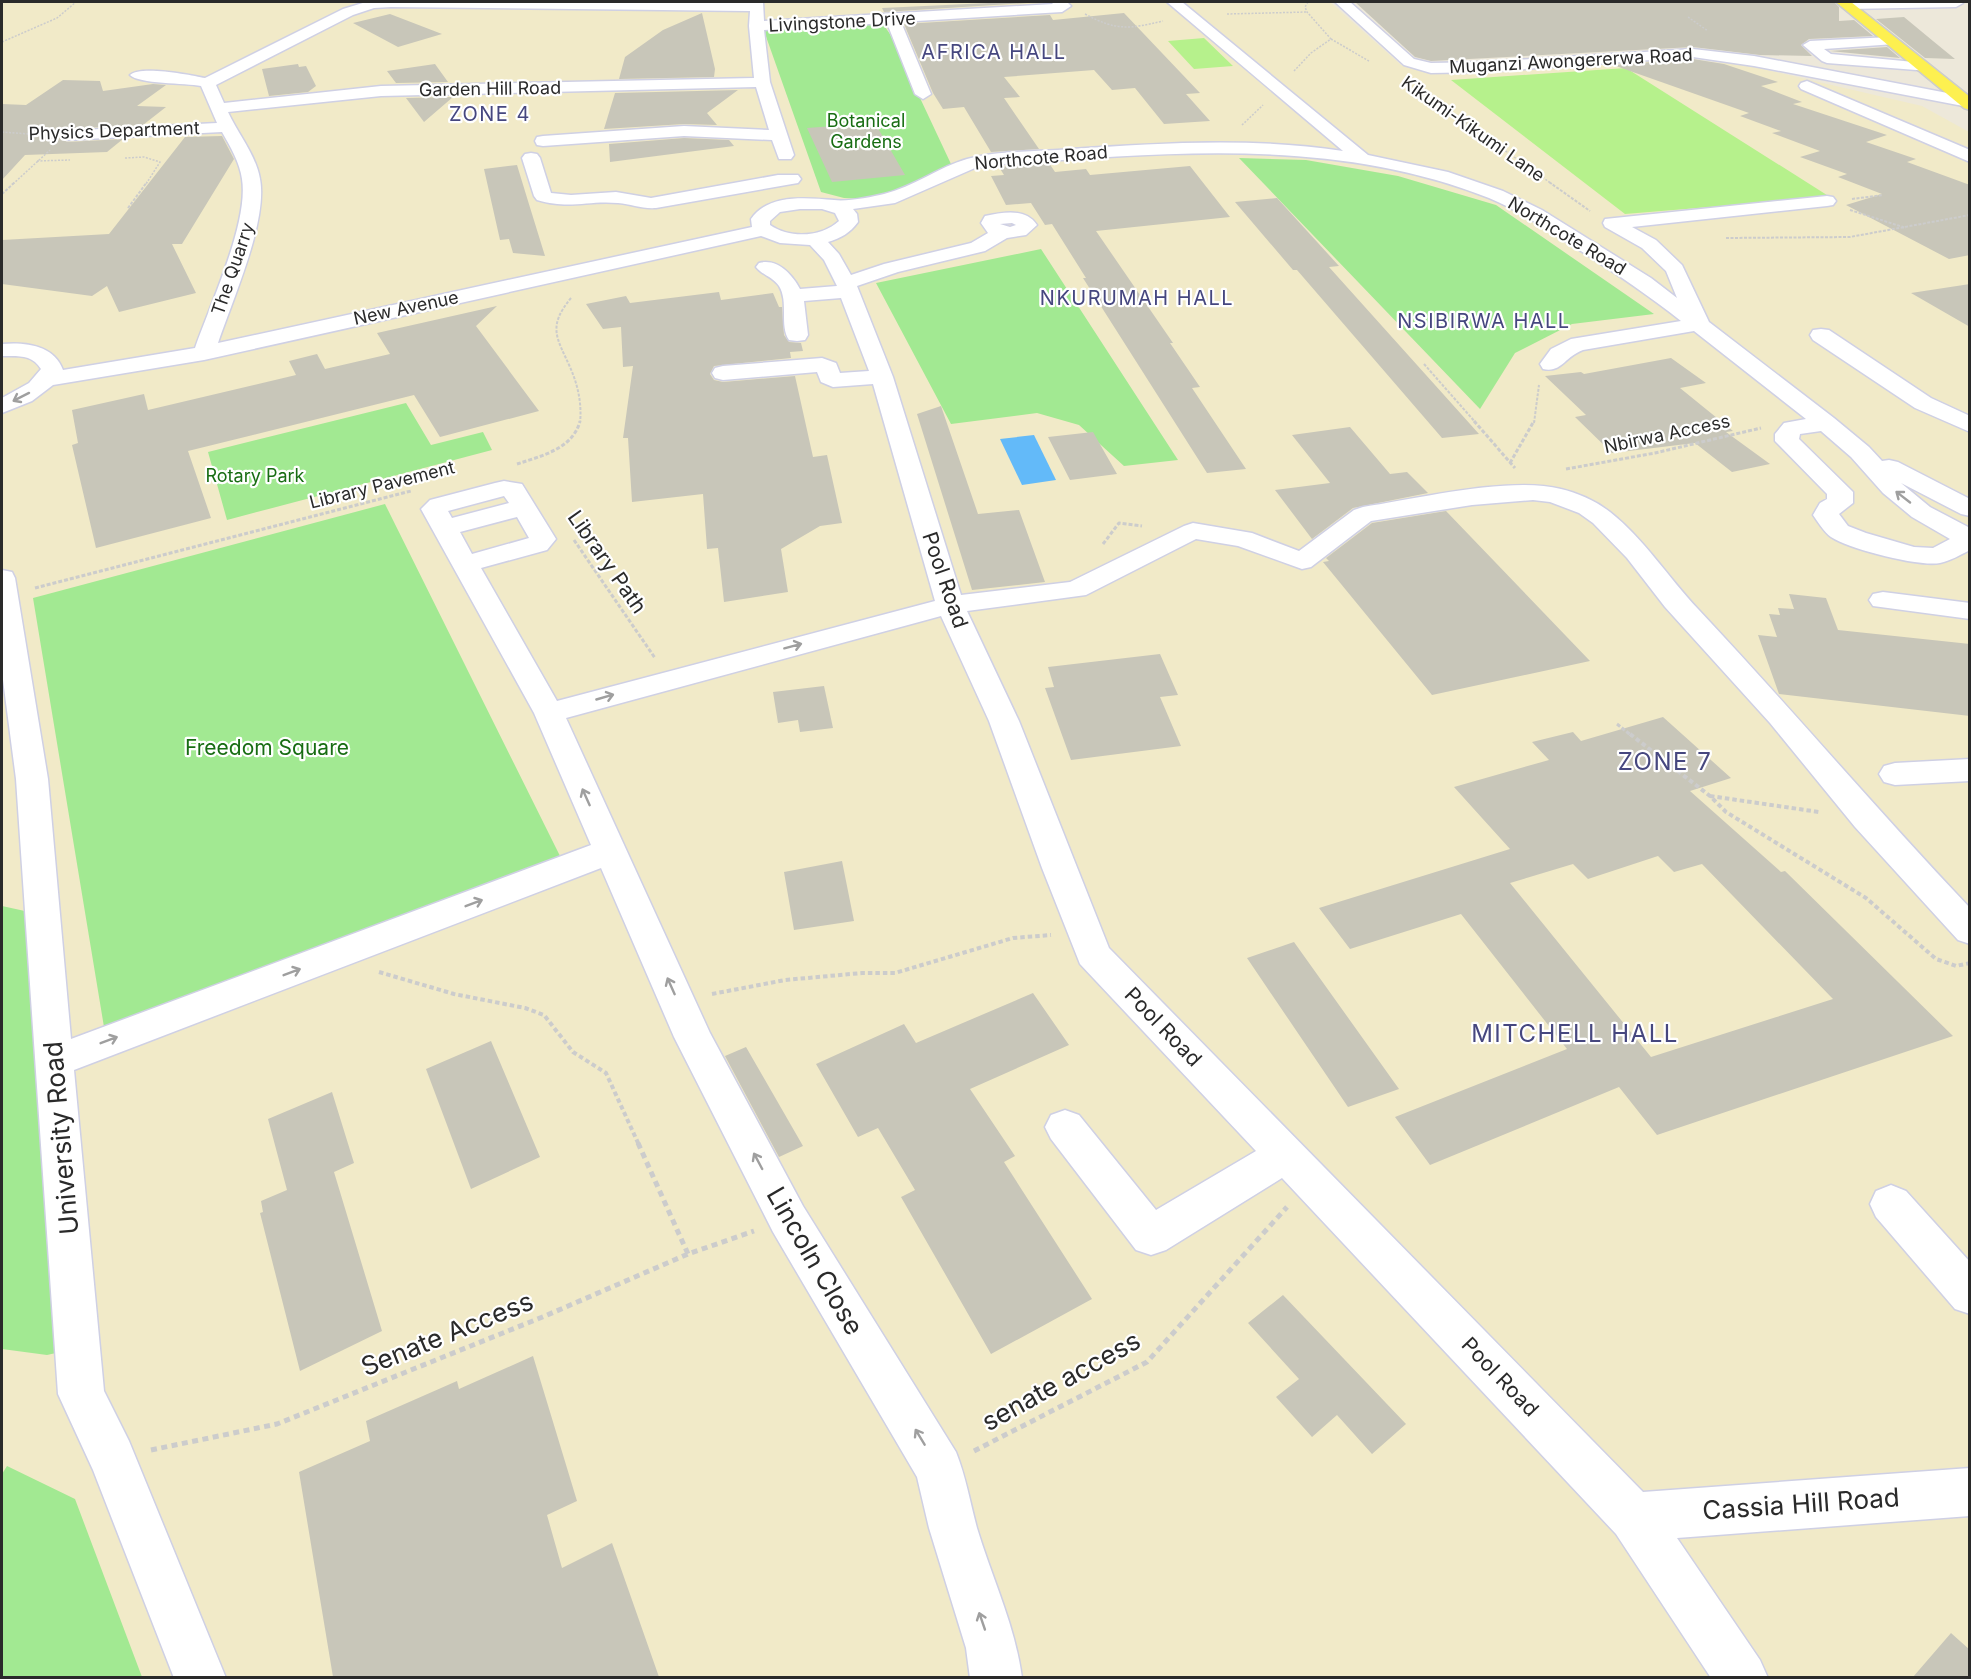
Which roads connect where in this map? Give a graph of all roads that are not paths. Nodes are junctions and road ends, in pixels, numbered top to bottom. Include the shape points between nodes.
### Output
1 (384, 2) edge
2 (1174, 2) edge
3 (1342, 2) edge
4 (1845, 3) edge
5 (1956, 3) dead end
6 (758, 4) edge
7 (1061, 4) edge
8 (893, 20) junction
9 (756, 26) junction
10 (1890, 41) junction
11 (1924, 68) junction
12 (138, 75) dead end
13 (762, 82) junction
14 (207, 83) junction
15 (681, 84) junction
16 (1807, 86) dead end
17 (1945, 86) junction
18 (1970, 86) edge
19 (435, 90) junction
20 (923, 94) dead end
21 (716, 96) dead end
22 (1966, 103) edge
23 (427, 105) dead end
24 (220, 108) junction
25 (227, 127) junction
26 (1332, 134) junction
27 (67, 135) road end
28 (778, 135) junction
29 (543, 141) dead end
30 (1219, 148) junction
31 (1303, 150) junction
32 (1970, 157) edge
33 (531, 158) dead end
34 (1364, 159) junction
35 (792, 178) junction
36 (1827, 201) road end
37 (800, 203) junction
38 (834, 206) junction
39 (849, 222) junction
40 (764, 230) junction
41 (1003, 232) dead end
42 (814, 238) junction
43 (766, 267) dead end
44 (848, 287) junction
45 (793, 296) junction
46 (1699, 324) junction
47 (797, 335) dead end
48 (1821, 335) dead end
49 (2, 350) edge
50 (204, 353) junction
51 (1551, 364) road end
52 (723, 373) dead end
53 (882, 377) junction
54 (47, 379) junction
55 (2, 406) edge
56 (1821, 419) junction
57 (1970, 425) edge
58 (1860, 452) junction
59 (1970, 509) edge
60 (1970, 514) edge
61 (1938, 520) junction
62 (1969, 539) edge
63 (465, 564) junction
64 (3, 587) edge
65 (1883, 600) dead end
66 (950, 605) junction
67 (1970, 611) edge
68 (549, 713) junction
69 (1970, 770) edge
70 (1895, 774) dead end
71 (610, 851) junction
72 (1970, 932) edge
73 (55, 1061) junction
74 (1065, 1127) dead end
75 (1299, 1167) junction
76 (1891, 1204) dead end
77 (1970, 1294) edge
78 (1970, 1492) edge
79 (1633, 1517) junction
80 (200, 1677) edge
81 (996, 1677) edge
82 (1742, 1677) edge

1 - 6 street
1 - 14 street via 348,12
2 - 26 street
3 - 22 street, Muganzi Awongererwa Road via 1409,62 1431,68 1483,68 1686,52 1754,61
4 - 5 street
4 - 10 main road
6 - 9 street
7 - 8 street, Livingstone Drive via 1059,9
8 - 9 street, Livingstone Drive via 784,19
8 - 20 street
9 - 13 street
10 - 11 main road
10 - 11 street via 1810,45 1827,58
11 - 17 main road
12 - 14 street
13 - 15 street, Garden Hill Road
13 - 28 street
14 - 24 street, The Quarry
15 - 19 street, Garden Hill Road via 562,93
15 - 21 street
16 - 32 street
17 - 18 street
17 - 22 main road
19 - 23 street
19 - 24 street, Garden Hill Road via 381,92 296,105
24 - 25 street, The Quarry
25 - 27 street, Physics Department
25 - 50 street, The Quarry via 251,177 251,215
26 - 31 street
26 - 34 street
28 - 29 street via 684,131
28 - 35 street
30 - 31 street, Northcote Road
30 - 38 street, Northcote Road via 985,161 957,168 889,199
30 - 39 street, Northcote Road via 986,168 913,201
31 - 34 street, Northcote Road
33 - 35 street via 543,196 556,201 615,197 642,203
34 - 46 street, Northcote Road via 1442,176 1497,195 1535,214 1644,282
35 - 37 street
36 - 46 street via 1612,223 1649,244 1676,269
37 - 38 street, Northcote Road
37 - 40 street, Northcote Road via 768,211 760,219
38 - 39 street via 848,213
39 - 42 street, Northcote Road via 833,234
40 - 42 street via 780,237
40 - 50 street, New Avenue
41 - 44 street via 978,247 891,268
42 - 44 street, Pool Road via 832,258
43 - 45 street via 788,281
44 - 45 street
44 - 53 street, Pool Road
45 - 47 street
46 - 51 street via 1579,344 1563,350
46 - 56 street, Northcote Road
48 - 57 street via 1923,403
49 - 54 street via 40,354 52,369
50 - 54 street, New Avenue
52 - 53 street via 817,365 826,366 830,377 837,381
53 - 66 street, Pool Road
54 -> 55 street
56 - 58 street, Northcote Road
56 - 62 street via 1792,428 1787,441 1840,492 1840,502 1829,508 1826,515 1839,531 1883,547 1926,556 1937,556
58 - 59 street, Northcote Road
61 -> 58 street, Northcote Road via 1892,488
60 - 61 street
61 - 62 street, Northcote Road
63 - 63 street, Lincoln Close via 435,508 471,496 513,489 542,535 541,541
63 - 68 street, Lincoln Close
64 - 73 street, University Road via 32,779
65 - 67 street
68 -> 66 street
66 - 72 street via 1076,589 1192,531 1243,539 1302,561 1363,515 1550,483 1555,495 1588,508 1636,552 1675,601
66 - 75 street, Pool Road via 1004,721 1093,954
71 -> 68 street, Lincoln Close
69 - 70 street
73 -> 71 street
81 -> 71 street, Lincoln Close via 992,1648 953,1528 939,1469 788,1219 693,1037
73 - 80 street, University Road via 81,1394 112,1458
74 - 75 street via 1151,1236
75 - 79 street, Pool Road
76 - 77 street
78 - 79 street, Cassia Hill Road
79 - 82 street, Pool Road

